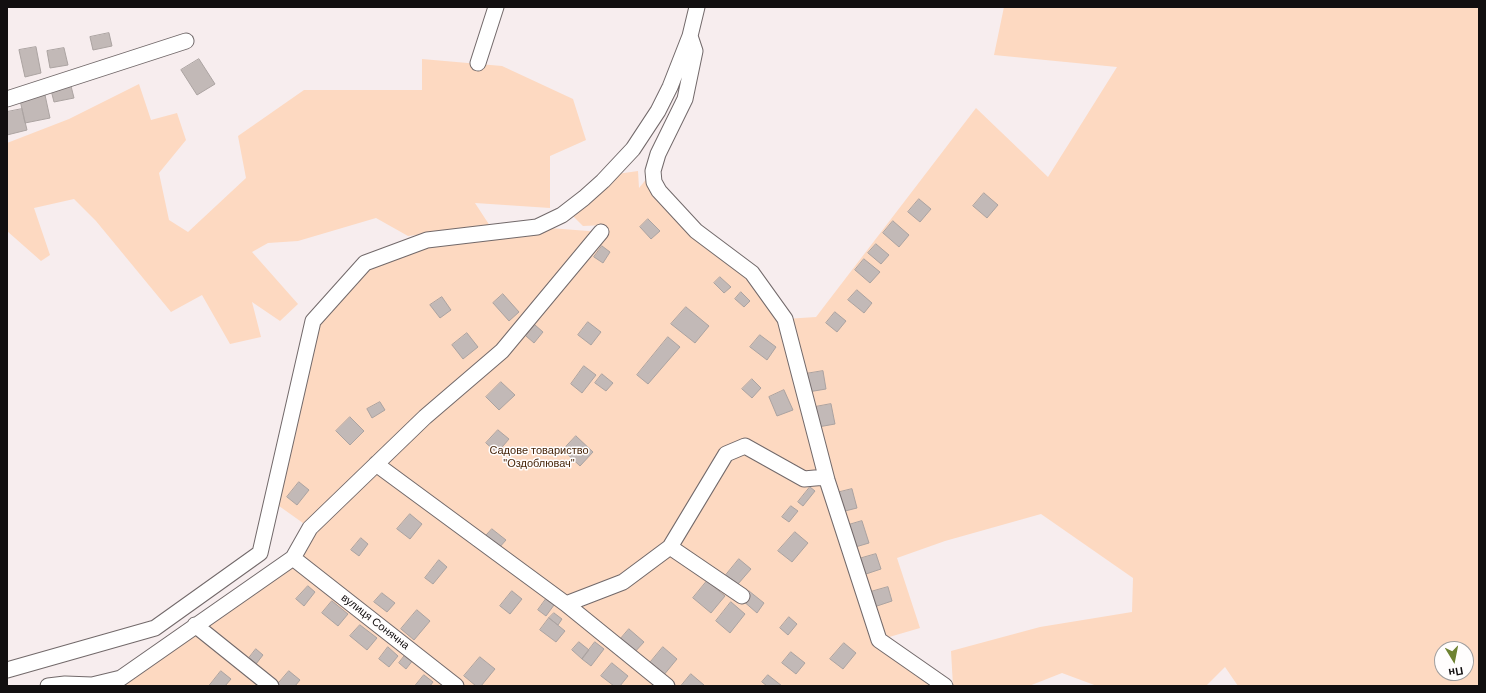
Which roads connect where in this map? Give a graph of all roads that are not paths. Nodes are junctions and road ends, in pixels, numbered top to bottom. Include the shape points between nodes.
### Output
1 (496, 7) edge
2 (698, 7) edge
3 (690, 36) junction
4 (186, 41) dead end
5 (478, 63) dead end
6 (7, 98) edge
7 (601, 232) dead end
8 (376, 464) junction
9 (826, 477) junction
10 (670, 548) junction
11 (294, 558) junction
12 (742, 596) dead end
13 (566, 604) junction
14 (196, 625) junction
15 (7, 670) edge
16 (66, 685) edge
17 (48, 686) edge
18 (272, 686) edge
19 (456, 686) edge
20 (667, 686) edge
21 (945, 686) edge

1 - 5 street
2 - 3 street
3 - 9 street via 695,51 686,99 658,154 653,171 654,182 659,191 696,231 752,274 786,319
3 - 15 street via 658,111 633,149 603,181 562,215 537,227 427,240 365,263 313,321 260,553 155,628
4 - 6 street
7 - 8 street via 502,351 425,417
8 - 11 street via 310,528
8 - 13 street
9 - 10 street via 804,479 745,446 726,454
9 - 21 street via 879,640
10 - 12 street
10 - 13 street via 623,582
11 - 14 street
11 - 19 street, вулиця Сонячна
13 - 20 street
14 - 16 street via 121,678 92,685
14 - 18 street
16 - 17 street

